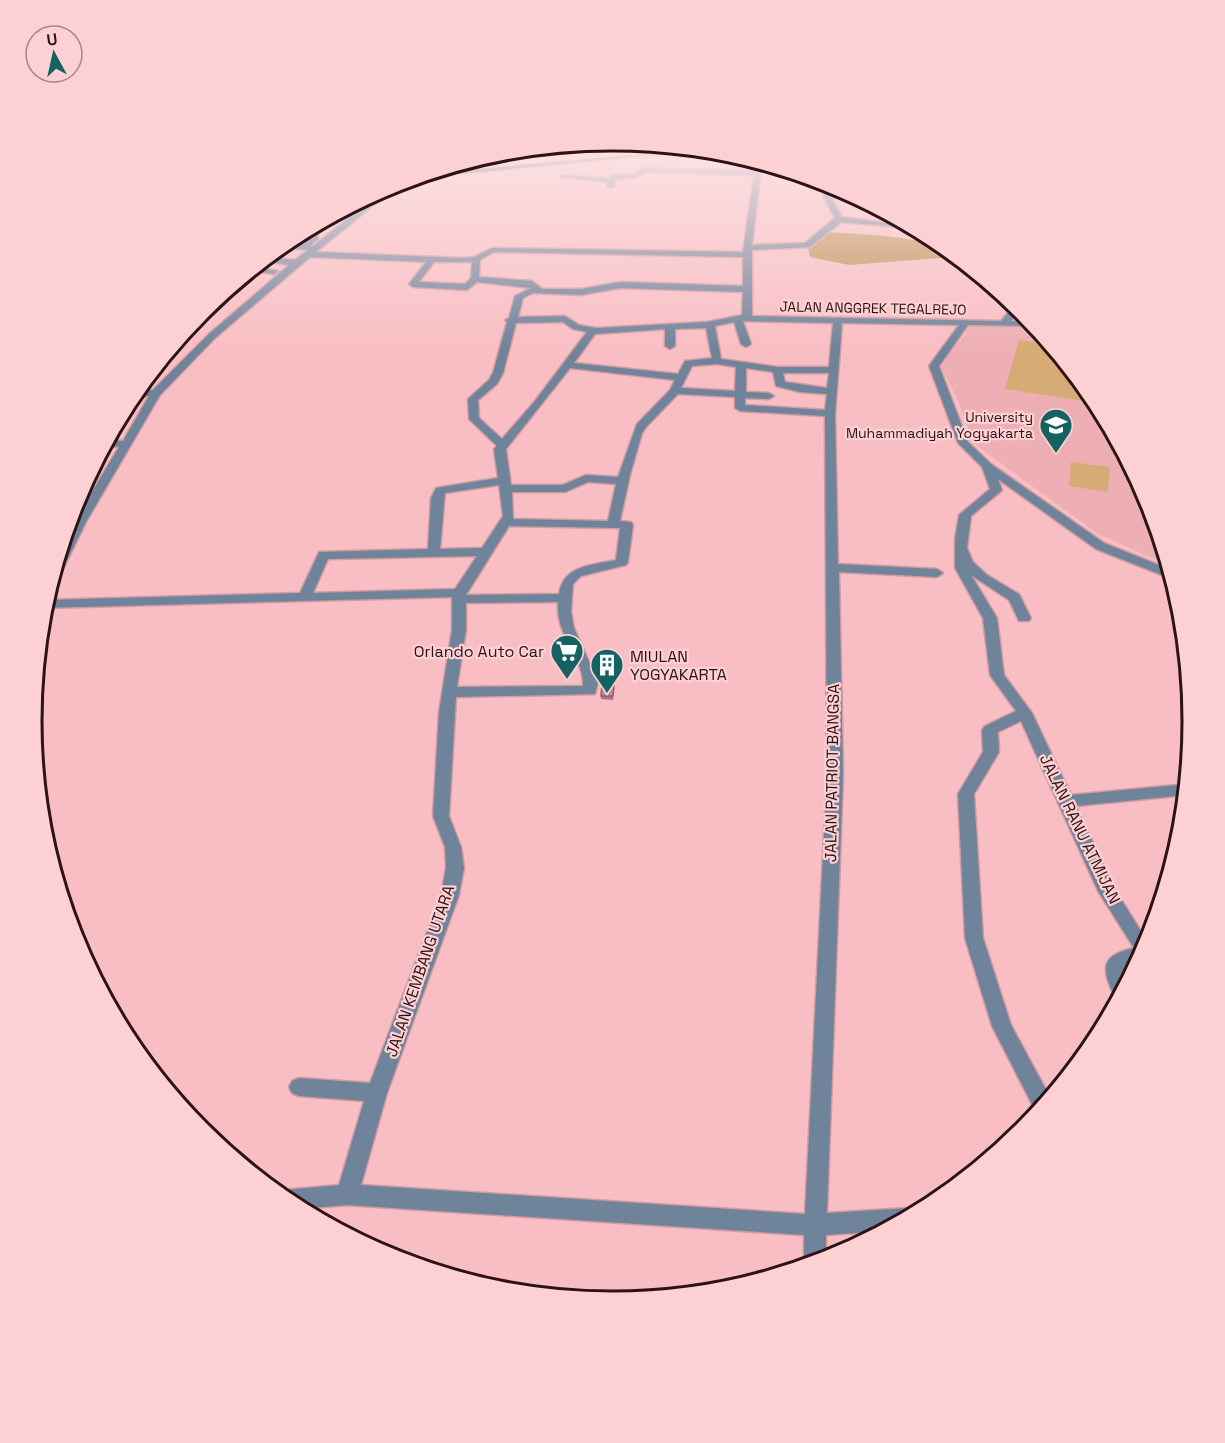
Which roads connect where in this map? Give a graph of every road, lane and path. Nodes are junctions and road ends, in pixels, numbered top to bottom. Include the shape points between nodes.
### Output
1 (356, 214) edge
2 (752, 214) edge
3 (836, 214) edge
4 (839, 219) junction
5 (890, 223) edge
6 (312, 237) edge
7 (295, 248) edge
8 (309, 250) junction
9 (747, 251) junction
10 (432, 259) junction
11 (277, 260) edge
12 (476, 260) junction
13 (292, 262) junction
14 (262, 271) edge
15 (475, 279) junction
16 (746, 290) junction
17 (535, 291) junction
18 (566, 292) junction
19 (567, 303) dead end
20 (1011, 314) edge
21 (510, 320) junction
22 (838, 320) junction
23 (742, 321) junction
24 (965, 323) junction
25 (710, 324) junction
26 (1003, 324) junction
27 (1022, 324) edge
28 (670, 326) junction
29 (782, 327) dead end
30 (595, 330) junction
31 (746, 344) dead end
32 (670, 346) dead end
33 (717, 361) junction
34 (567, 365) junction
35 (741, 366) junction
36 (778, 370) junction
37 (832, 370) junction
38 (683, 378) junction
39 (675, 391) junction
40 (831, 392) junction
41 (146, 393) edge
42 (156, 393) junction
43 (739, 394) junction
44 (769, 396) dead end
45 (831, 413) junction
46 (114, 443) edge
47 (126, 444) junction
48 (502, 446) junction
49 (987, 466) junction
50 (622, 481) junction
51 (507, 484) junction
52 (507, 522) junction
53 (613, 525) junction
54 (72, 537) edge
55 (434, 552) junction
56 (488, 552) junction
57 (960, 553) junction
58 (834, 568) junction
59 (1163, 571) edge
60 (937, 573) dead end
61 (459, 596) junction
62 (305, 597) junction
63 (566, 598) junction
64 (54, 604) edge
65 (1024, 618) dead end
66 (451, 692) junction
67 (1023, 710) junction
68 (1179, 790) edge
69 (1064, 801) junction
70 (1139, 942) edge
71 (1133, 954) edge
72 (1119, 984) edge
73 (299, 1087) dead end
74 (377, 1093) junction
75 (1040, 1099) edge
76 (347, 1195) junction
77 (300, 1199) edge
78 (890, 1220) edge
79 (815, 1225) junction
80 (814, 1255) edge

1 - 8 street
2 - 9 street
3 - 4 street
4 - 5 street
4 - 9 street via 807,245
6 - 8 street via 315,237
7 - 8 street
8 - 10 street
8 - 13 street
9 - 12 street via 492,250
9 - 16 street
10 - 12 street
10 - 15 street via 413,284 467,287
11 - 13 street
12 - 15 street
13 - 14 street via 272,273
13 - 42 street
15 - 17 street via 532,284 538,288
16 - 18 street via 611,282
16 - 23 street
17 - 18 street
17 - 21 street via 519,296
18 - 19 street
20 - 26 street
21 - 30 street via 565,320 576,327
21 - 48 street via 498,373 475,396 472,411 477,423
22 - 23 street, JALAN ANGGREK TEGALREJO
22 - 24 street, JALAN ANGGREK TEGALREJO
22 - 37 street, JALAN PATRIOT BANGSA
23 - 25 street
23 - 29 street
23 - 31 street
24 - 26 street, JALAN ANGGREK TEGALREJO
24 - 49 street via 934,366 963,443
25 - 28 street
25 - 33 street
26 - 27 street, JALAN ANGGREK TEGALREJO
28 - 30 street
28 - 32 street
30 - 34 street
33 - 35 street
33 - 38 street via 690,362
34 - 38 street
34 - 48 street
35 - 36 street
35 - 43 street
36 - 37 street
36 - 40 street via 780,384
37 - 40 street, JALAN PATRIOT BANGSA
38 - 39 street
39 - 43 street
39 - 50 street via 639,429
40 - 45 street, JALAN PATRIOT BANGSA
41 - 42 street
42 - 47 street
43 - 44 street
43 - 45 street via 738,405 742,408
45 - 58 street, JALAN PATRIOT BANGSA
46 - 47 street
47 - 54 street
48 - 51 street via 499,454
49 - 57 street via 996,490 965,515
49 - 59 street via 1100,546
50 - 51 street via 582,479 565,489
50 - 53 street
51 - 52 street
51 - 55 street via 440,490
52 - 53 street
52 - 56 street
53 - 63 street via 627,525 622,562 576,573 567,584
55 - 56 street
55 - 62 street via 323,555
56 - 61 street
57 - 65 street via 981,578 1013,597
57 - 67 street, JALAN RANU ATMIJAN via 967,581 990,618 997,675
58 - 60 street
58 - 79 street, JALAN PATRIOT BANGSA via 835,775
61 - 62 street
61 - 63 street
61 - 66 street, JALAN KEMBANG UTARA
62 - 64 street
63 - 66 street via 567,628 587,670 590,691
66 - 74 street, JALAN KEMBANG UTARA via 446,712 441,816 453,846 450,895
67 - 69 street, JALAN RANU ATMIJAN
67 - 75 street via 990,730 991,752 966,794 974,938 1002,1026
68 - 69 street
69 - 70 street, JALAN RANU ATMIJAN via 1107,891
71 - 72 street, JALAN RANU ATMIJAN via 1113,963
73 - 74 street
74 - 76 street, JALAN KEMBANG UTARA
76 - 77 street
76 - 79 street
78 - 79 street
79 - 80 street, JALAN PATRIOT BANGSA

